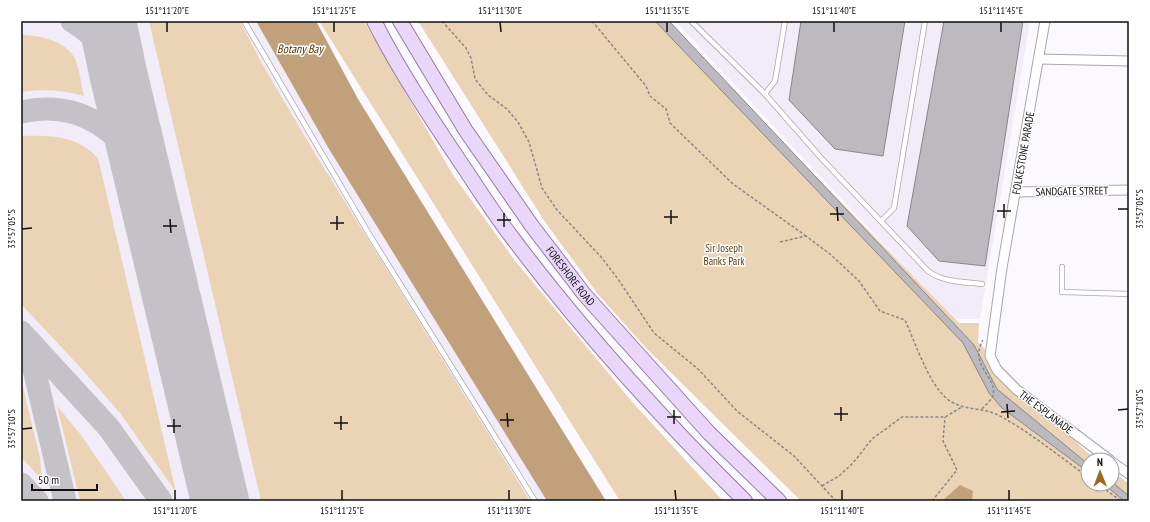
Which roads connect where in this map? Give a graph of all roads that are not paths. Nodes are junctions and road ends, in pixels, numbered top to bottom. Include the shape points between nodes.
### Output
1 (244, 21) edge
2 (374, 21) edge
3 (400, 21) edge
4 (691, 21) edge
5 (785, 21) edge
6 (925, 21) edge
7 (1045, 21) edge
8 (1039, 59) junction
9 (1129, 61) edge
10 (765, 94) junction
11 (1129, 190) edge
12 (1016, 192) junction
13 (881, 221) junction
14 (1062, 267) dead end
15 (982, 284) dead end
16 (1129, 294) edge
17 (990, 356) joint
18 (1099, 452) edge
19 (1120, 468) edge
20 (1129, 474) edge
21 (535, 501) edge
22 (745, 501) edge
23 (779, 501) edge

1 - 21 lane via 369,234
2 - 22 main road, FORESHORE ROAD via 389,50 448,144 513,240 603,352 693,450
3 - 23 main road, FORESHORE ROAD via 466,131 532,226 584,294 709,433
4 - 10 lane
5 - 10 lane via 775,81
6 - 13 lane via 894,208
7 - 8 street, FOLKESTONE PARADE
8 - 9 street
8 - 12 street, FOLKESTONE PARADE
10 - 13 lane
11 - 12 street, SANDGATE STREET
12 - 17 street, FOLKESTONE PARADE
13 - 15 lane via 934,276
14 - 16 lane via 1062,292
17 - 18 street, THE ESPLANADE via 997,370 1017,390
19 - 20 street, THE ESPLANADE

